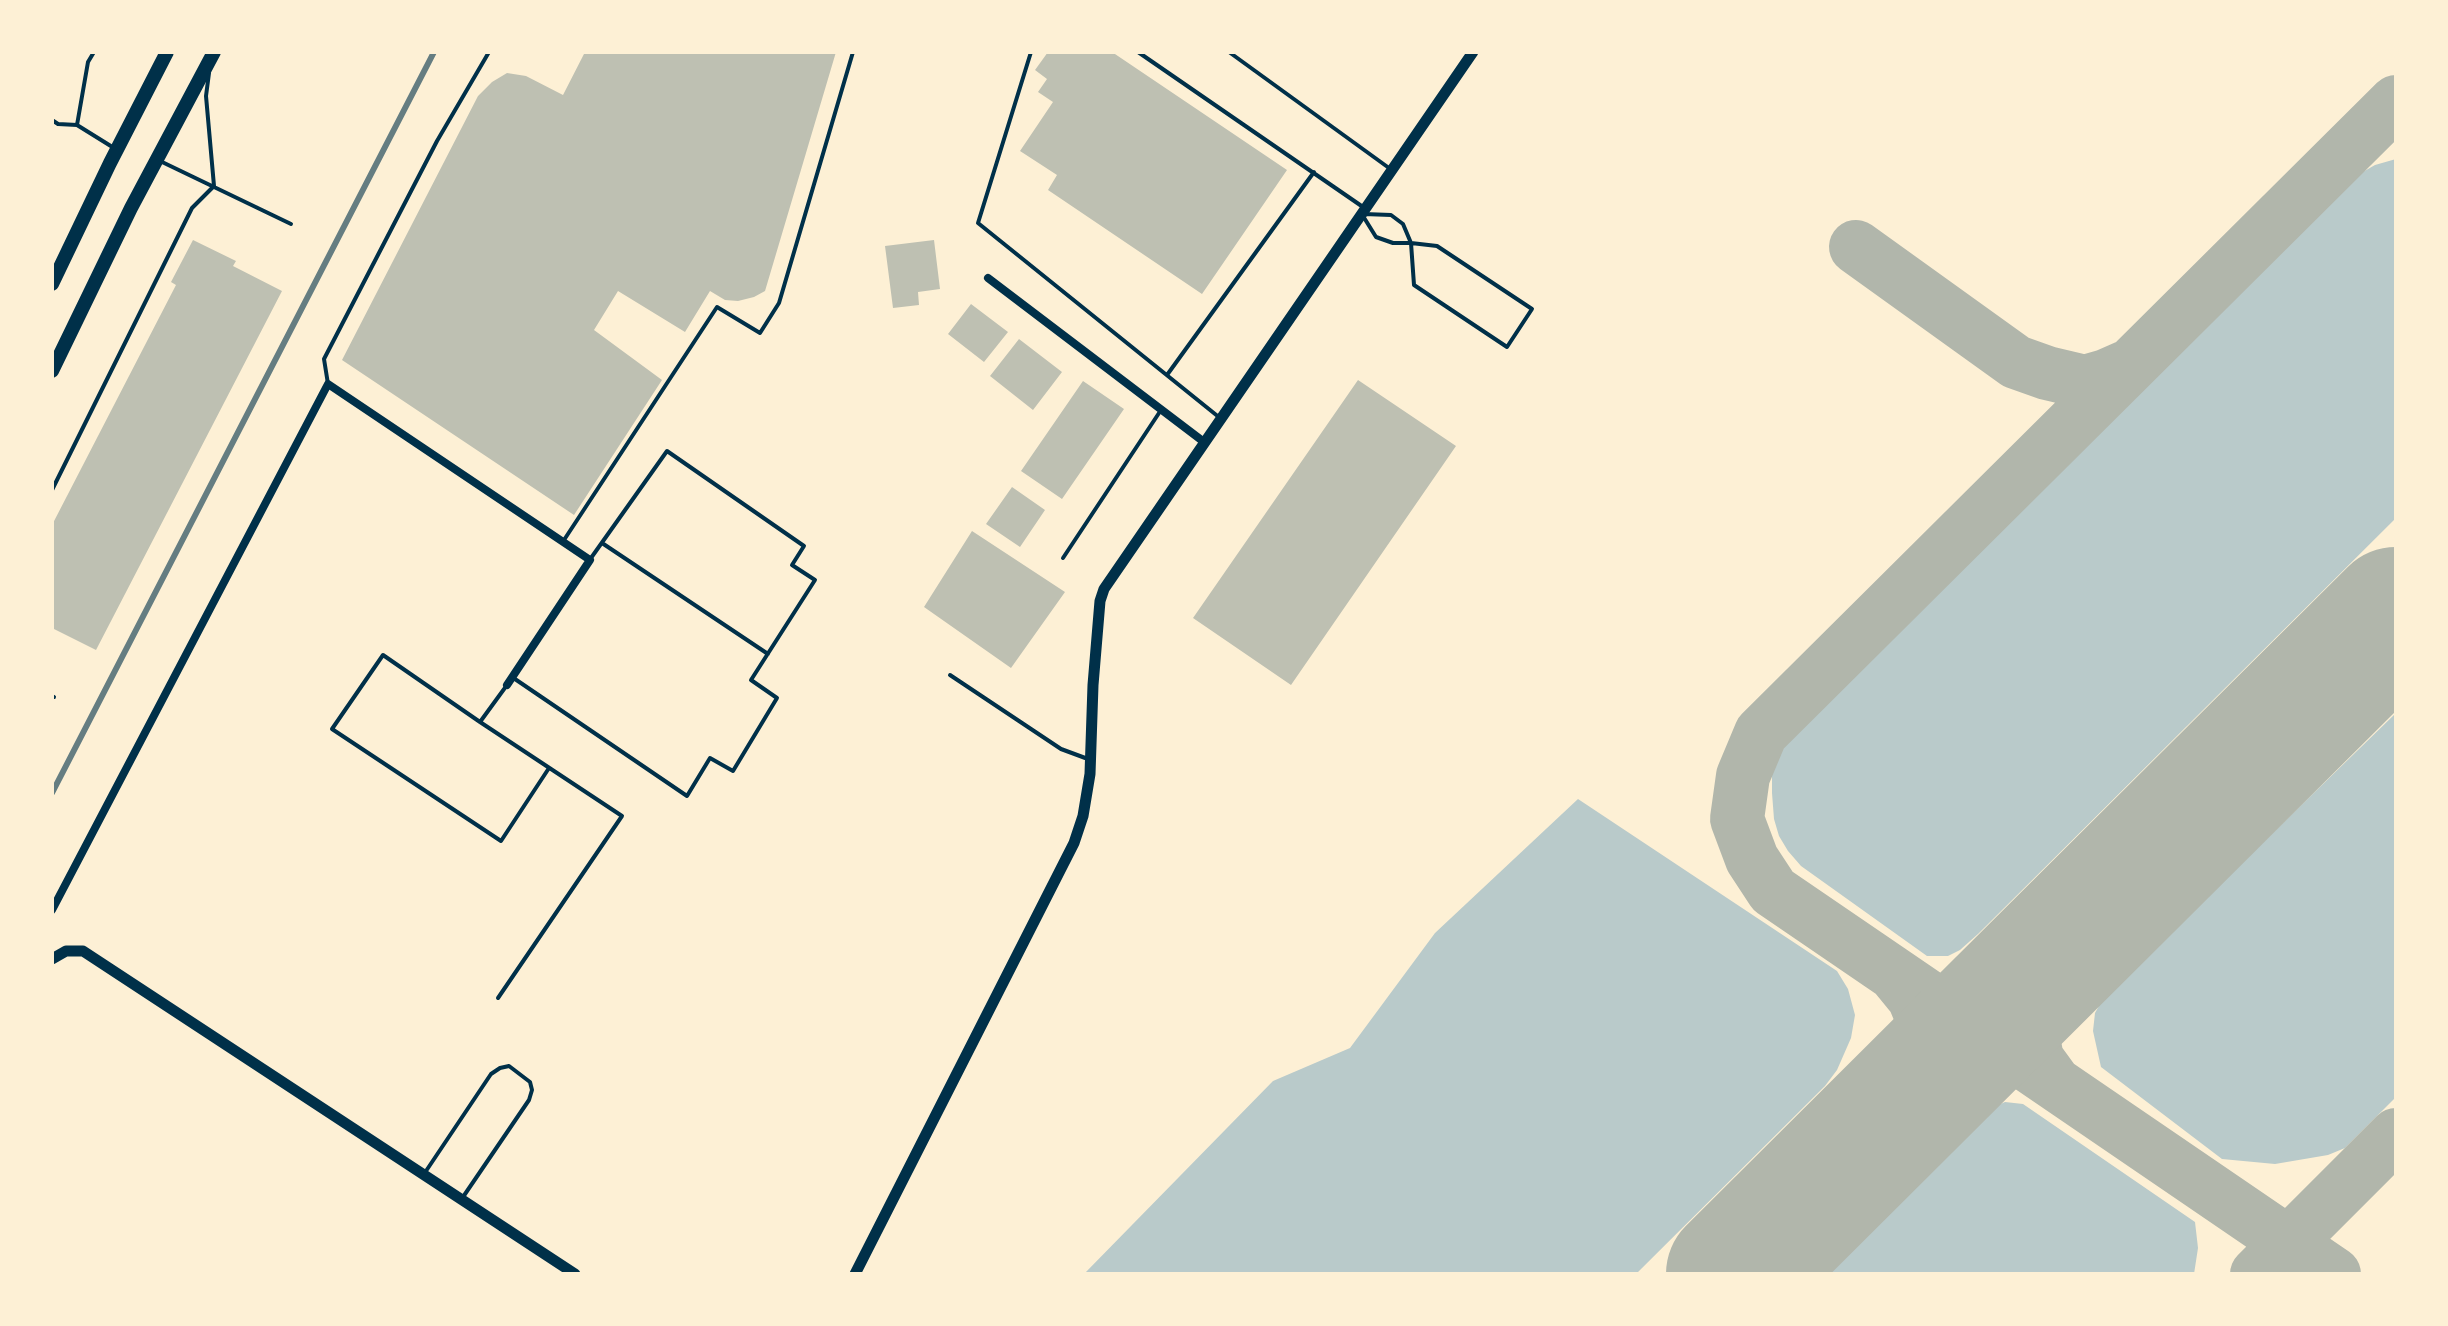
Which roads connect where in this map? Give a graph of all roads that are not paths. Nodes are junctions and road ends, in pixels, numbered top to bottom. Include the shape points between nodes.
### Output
1 (94, 52) edge
2 (167, 52) edge
3 (489, 52) edge
4 (853, 52) edge
5 (1031, 52) edge
6 (1138, 52) edge
7 (1229, 52) edge
8 (1473, 52) edge
9 (213, 54) edge
10 (52, 120) edge
11 (77, 125) junction
12 (117, 149) junction
13 (157, 160) junction
14 (1392, 170) junction
15 (1314, 172) junction
16 (214, 186) junction
17 (1363, 211) junction
18 (291, 224) dead end
19 (1411, 243) junction
20 (988, 278) dead end
21 (52, 284) edge
22 (52, 371) edge
23 (1167, 375) junction
24 (328, 384) junction
25 (1161, 410) junction
26 (1220, 418) junction
27 (1204, 442) junction
28 (52, 490) edge
29 (563, 541) junction
30 (602, 543) junction
31 (1063, 558) dead end
32 (590, 560) junction
33 (768, 654) junction
34 (950, 675) dead end
35 (509, 681) junction
36 (480, 722) junction
37 (1091, 760) junction
38 (549, 768) junction
39 (52, 910) edge
40 (52, 959) edge
41 (498, 998) dead end
42 (424, 1175) junction
43 (461, 1199) junction
44 (575, 1274) edge
45 (855, 1274) edge

1 - 11 lane
2 - 12 highway
3 - 24 lane via 324,359
4 - 29 lane via 779,303 760,333 717,307
5 - 23 lane via 978,223
6 - 15 lane
7 - 14 lane
8 - 14 street
9 - 13 highway
9 - 16 lane via 206,96
10 - 11 lane
11 - 12 lane
12 - 21 highway
13 - 16 lane
13 - 22 highway
14 - 17 street
15 - 17 lane
15 - 23 lane
16 - 18 lane
16 - 28 lane via 192,208
17 - 19 lane via 1391,215 1403,224
17 - 19 lane via 1376,237
17 - 26 street
19 - 19 lane via 1414,285 1507,347 1532,309 1437,246
20 - 25 street
23 - 26 lane
24 - 29 street
24 - 39 street
25 - 27 street
25 - 31 lane
26 - 27 street
27 - 37 street via 1104,589
29 - 32 street
30 - 32 lane
30 - 33 lane
30 - 33 lane via 667,451 804,546 792,565 815,580
32 - 35 street
33 - 35 lane via 751,680 777,698 733,771 710,758 687,796
34 - 37 lane via 1061,749
35 - 36 lane
36 - 38 lane
36 - 38 lane via 383,655 332,729 501,841
37 - 45 street via 1083,816 1062,869
38 - 41 lane via 622,816
40 - 42 street via 66,951 83,951
42 - 43 street
42 - 43 lane via 491,1074 509,1066 530,1082 529,1100
43 - 44 street

